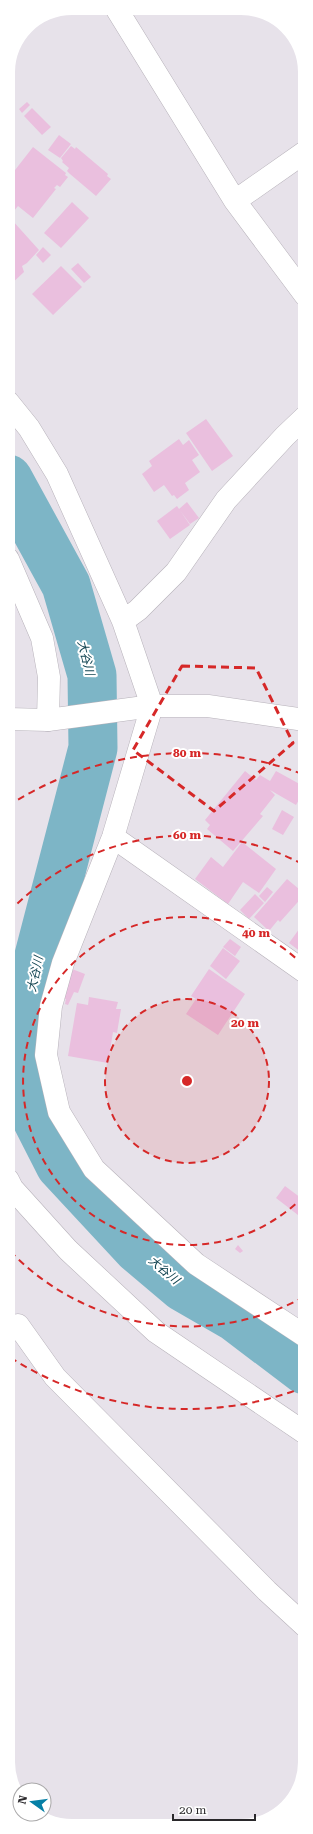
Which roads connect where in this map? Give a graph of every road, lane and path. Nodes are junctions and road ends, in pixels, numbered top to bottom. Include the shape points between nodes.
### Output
1 (120, 15) edge
2 (298, 157) edge
3 (235, 201) junction
4 (298, 286) edge
5 (15, 411) edge
6 (298, 424) edge
7 (15, 575) edge
8 (123, 621) junction
9 (152, 706) junction
10 (56, 719) junction
11 (298, 719) edge
12 (15, 720) edge
13 (113, 837) junction
14 (298, 967) edge
15 (15, 1191) edge
16 (15, 1327) edge
17 (298, 1331) edge
18 (298, 1428) edge
19 (298, 1620) edge

1 - 3 street
2 - 3 street
3 - 4 street
5 - 8 street via 29,428 57,474
6 - 8 street via 226,500 176,572 138,610
7 - 10 street via 42,638
8 - 9 street
9 - 10 street
9 - 11 street via 208,706
9 - 13 street
10 - 12 street
13 - 14 street
13 - 17 street via 63,964 51,1006 46,1055 59,1112 94,1169 196,1264
15 - 18 street via 68,1250 156,1332
16 - 19 street via 18,1325 55,1377

